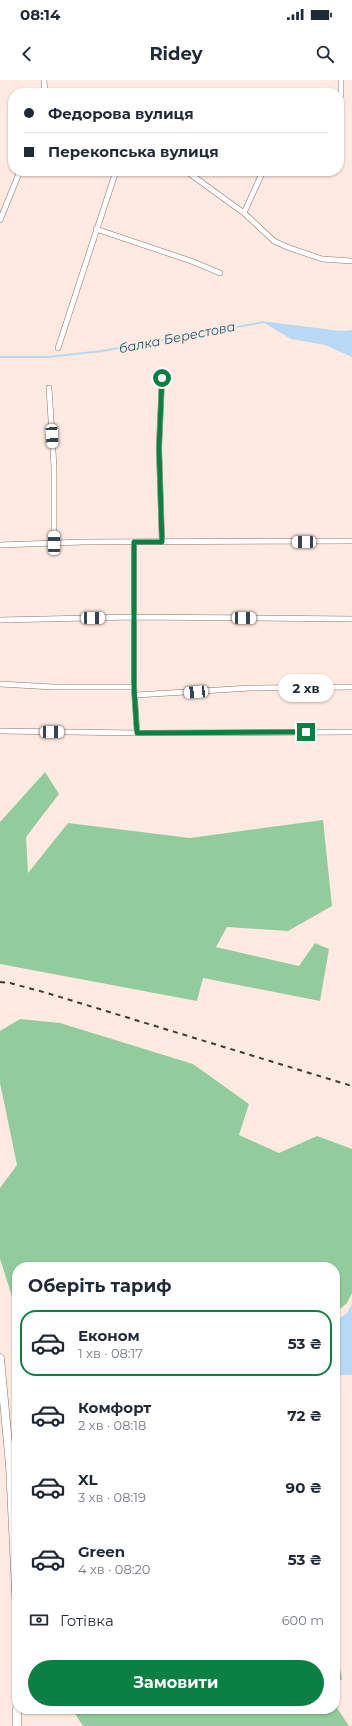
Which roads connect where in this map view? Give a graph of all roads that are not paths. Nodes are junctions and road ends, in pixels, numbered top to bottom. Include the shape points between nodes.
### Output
1 (18, 176) edge
2 (114, 176) edge
3 (193, 176) edge
4 (261, 176) edge
5 (244, 213) junction
6 (0, 220) edge
7 (96, 229) junction
8 (352, 261) edge
9 (220, 273) dead end
10 (58, 348) dead end
11 (162, 378) dead end
12 (49, 388) dead end
13 (352, 541) edge
14 (134, 542) junction
15 (162, 542) junction
16 (54, 543) junction
17 (0, 545) edge
18 (133, 618) junction
19 (352, 619) edge
20 (0, 620) edge
21 (0, 684) edge
22 (134, 687) junction
23 (352, 687) edge
24 (136, 695) junction
25 (0, 732) edge
26 (352, 732) edge
27 (137, 733) junction
28 (0, 1358) edge
29 (12, 1507) edge
30 (17, 1714) edge
31 (17, 1726) edge

1 - 6 street
2 - 7 street
3 - 5 street
4 - 5 street
5 - 8 street via 274,241 287,248 322,259
7 - 9 street
7 - 10 street
11 - 15 street via 159,448
12 - 16 street via 54,467
13 - 15 street
14 - 15 street
14 - 16 street
14 - 18 street
16 - 17 street
18 - 19 street
18 - 20 street
18 - 22 street
21 - 22 street
22 - 24 street
23 - 24 street via 251,688
24 - 27 street
25 - 27 street
26 - 27 street
28 - 29 main road
30 - 31 main road

